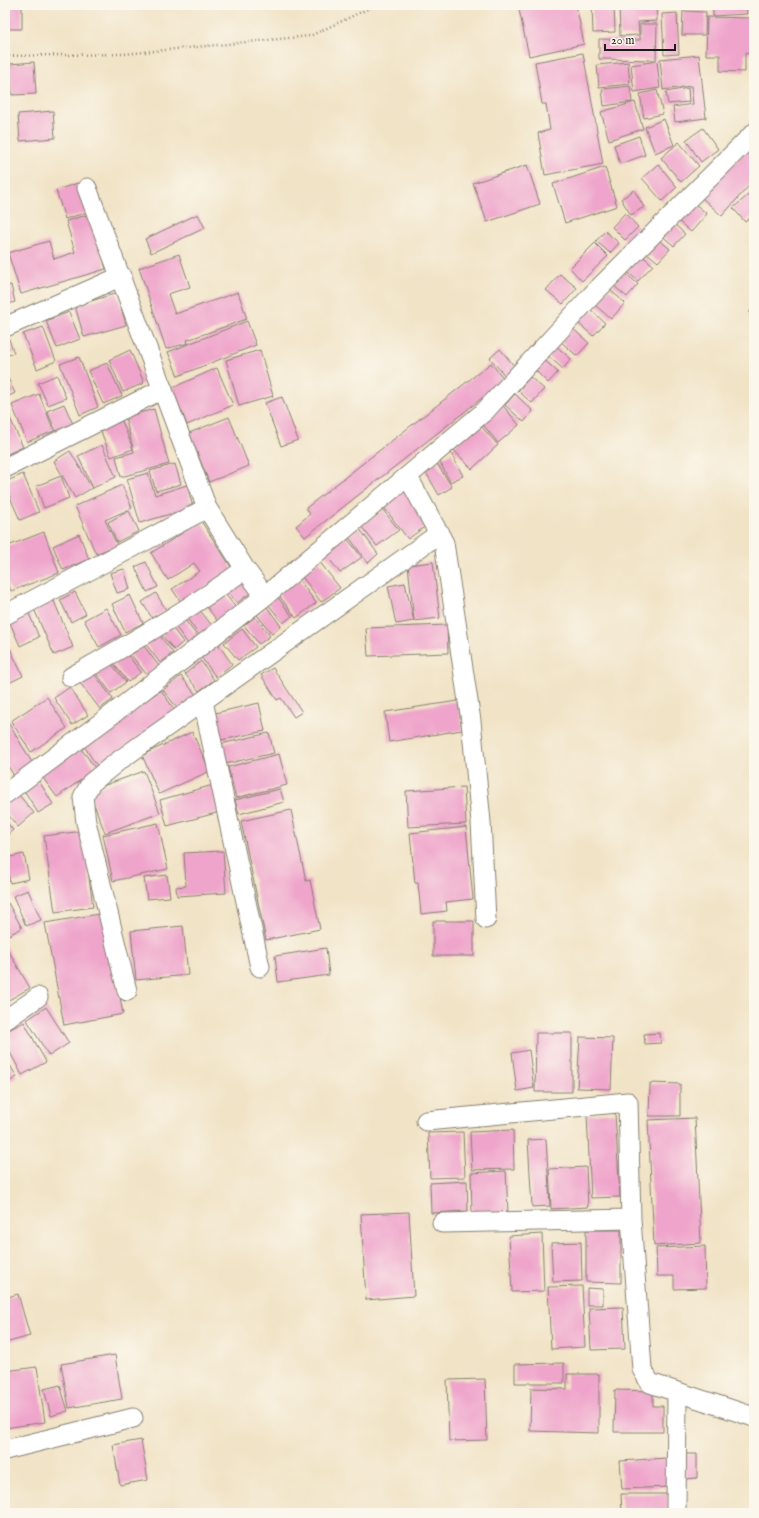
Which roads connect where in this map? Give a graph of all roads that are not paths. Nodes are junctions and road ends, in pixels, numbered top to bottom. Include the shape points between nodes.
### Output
1 (754, 133) edge
2 (87, 188) dead end
3 (122, 276) junction
4 (5, 327) edge
5 (163, 389) junction
6 (5, 468) edge
7 (408, 477) junction
8 (207, 508) junction
9 (440, 533) junction
10 (245, 569) junction
11 (266, 596) junction
12 (5, 615) edge
13 (71, 677) dead end
14 (203, 701) junction
15 (5, 794) edge
16 (486, 919) dead end
17 (260, 967) dead end
18 (127, 991) dead end
19 (38, 997) dead end
20 (5, 1020) edge
21 (426, 1121) dead end
22 (631, 1219) junction
23 (442, 1223) dead end
24 (677, 1393) junction
25 (754, 1417) edge
26 (133, 1418) dead end
27 (5, 1450) edge
28 (676, 1513) edge

1 - 7 street via 592,295 485,411
2 - 3 street
3 - 4 street
3 - 5 street
5 - 6 street
5 - 8 street
7 - 9 street
7 - 11 street
8 - 10 street
8 - 12 street
9 - 14 street
9 - 16 street via 444,543 471,721 481,822
10 - 11 street
10 - 13 street via 200,600
11 - 15 street
14 - 17 street
14 - 18 street via 112,766 91,783 83,797 86,822
19 - 20 street
21 - 22 street via 628,1102
22 - 23 street
22 - 24 street via 642,1369 650,1383
24 - 25 street
24 - 28 street
26 - 27 street

